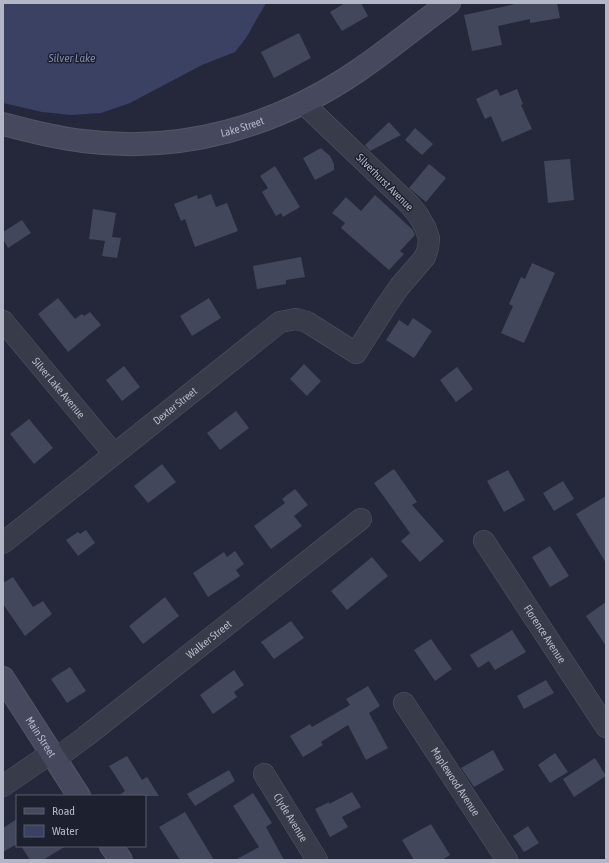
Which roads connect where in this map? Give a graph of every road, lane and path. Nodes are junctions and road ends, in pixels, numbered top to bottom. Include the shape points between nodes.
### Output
1 (449, 3) edge
2 (303, 103) junction
3 (3, 124) edge
4 (3, 321) edge
5 (356, 353) joint
6 (114, 454) junction
7 (361, 519) dead end
8 (484, 541) dead end
9 (3, 543) edge
10 (3, 678) edge
11 (404, 704) dead end
12 (606, 727) edge
13 (53, 756) junction
14 (264, 774) dead end
15 (3, 786) edge
16 (78, 795) edge
17 (113, 847) edge
18 (120, 860) edge
19 (317, 860) edge
20 (506, 860) edge

1 - 2 street, Lake Street via 383,54
2 - 3 street, Lake Street via 278,115 227,132 200,139 170,142 138,144 83,141
2 - 5 street, Silverhurst Avenue via 409,204 418,215 429,238 425,257 400,286
4 - 6 street, Silver Lake Avenue
5 - 6 street, Dexter Street via 307,322 296,319 284,321
6 - 9 street, Dexter Street
7 - 13 street, Walker Street via 85,737
8 - 12 street, Florence Avenue
10 - 13 street, Main Street
11 - 20 street, Maplewood Avenue
13 - 15 street, Walker Street
13 - 16 street, Main Street
14 - 19 street, Clyde Avenue
17 - 18 street

